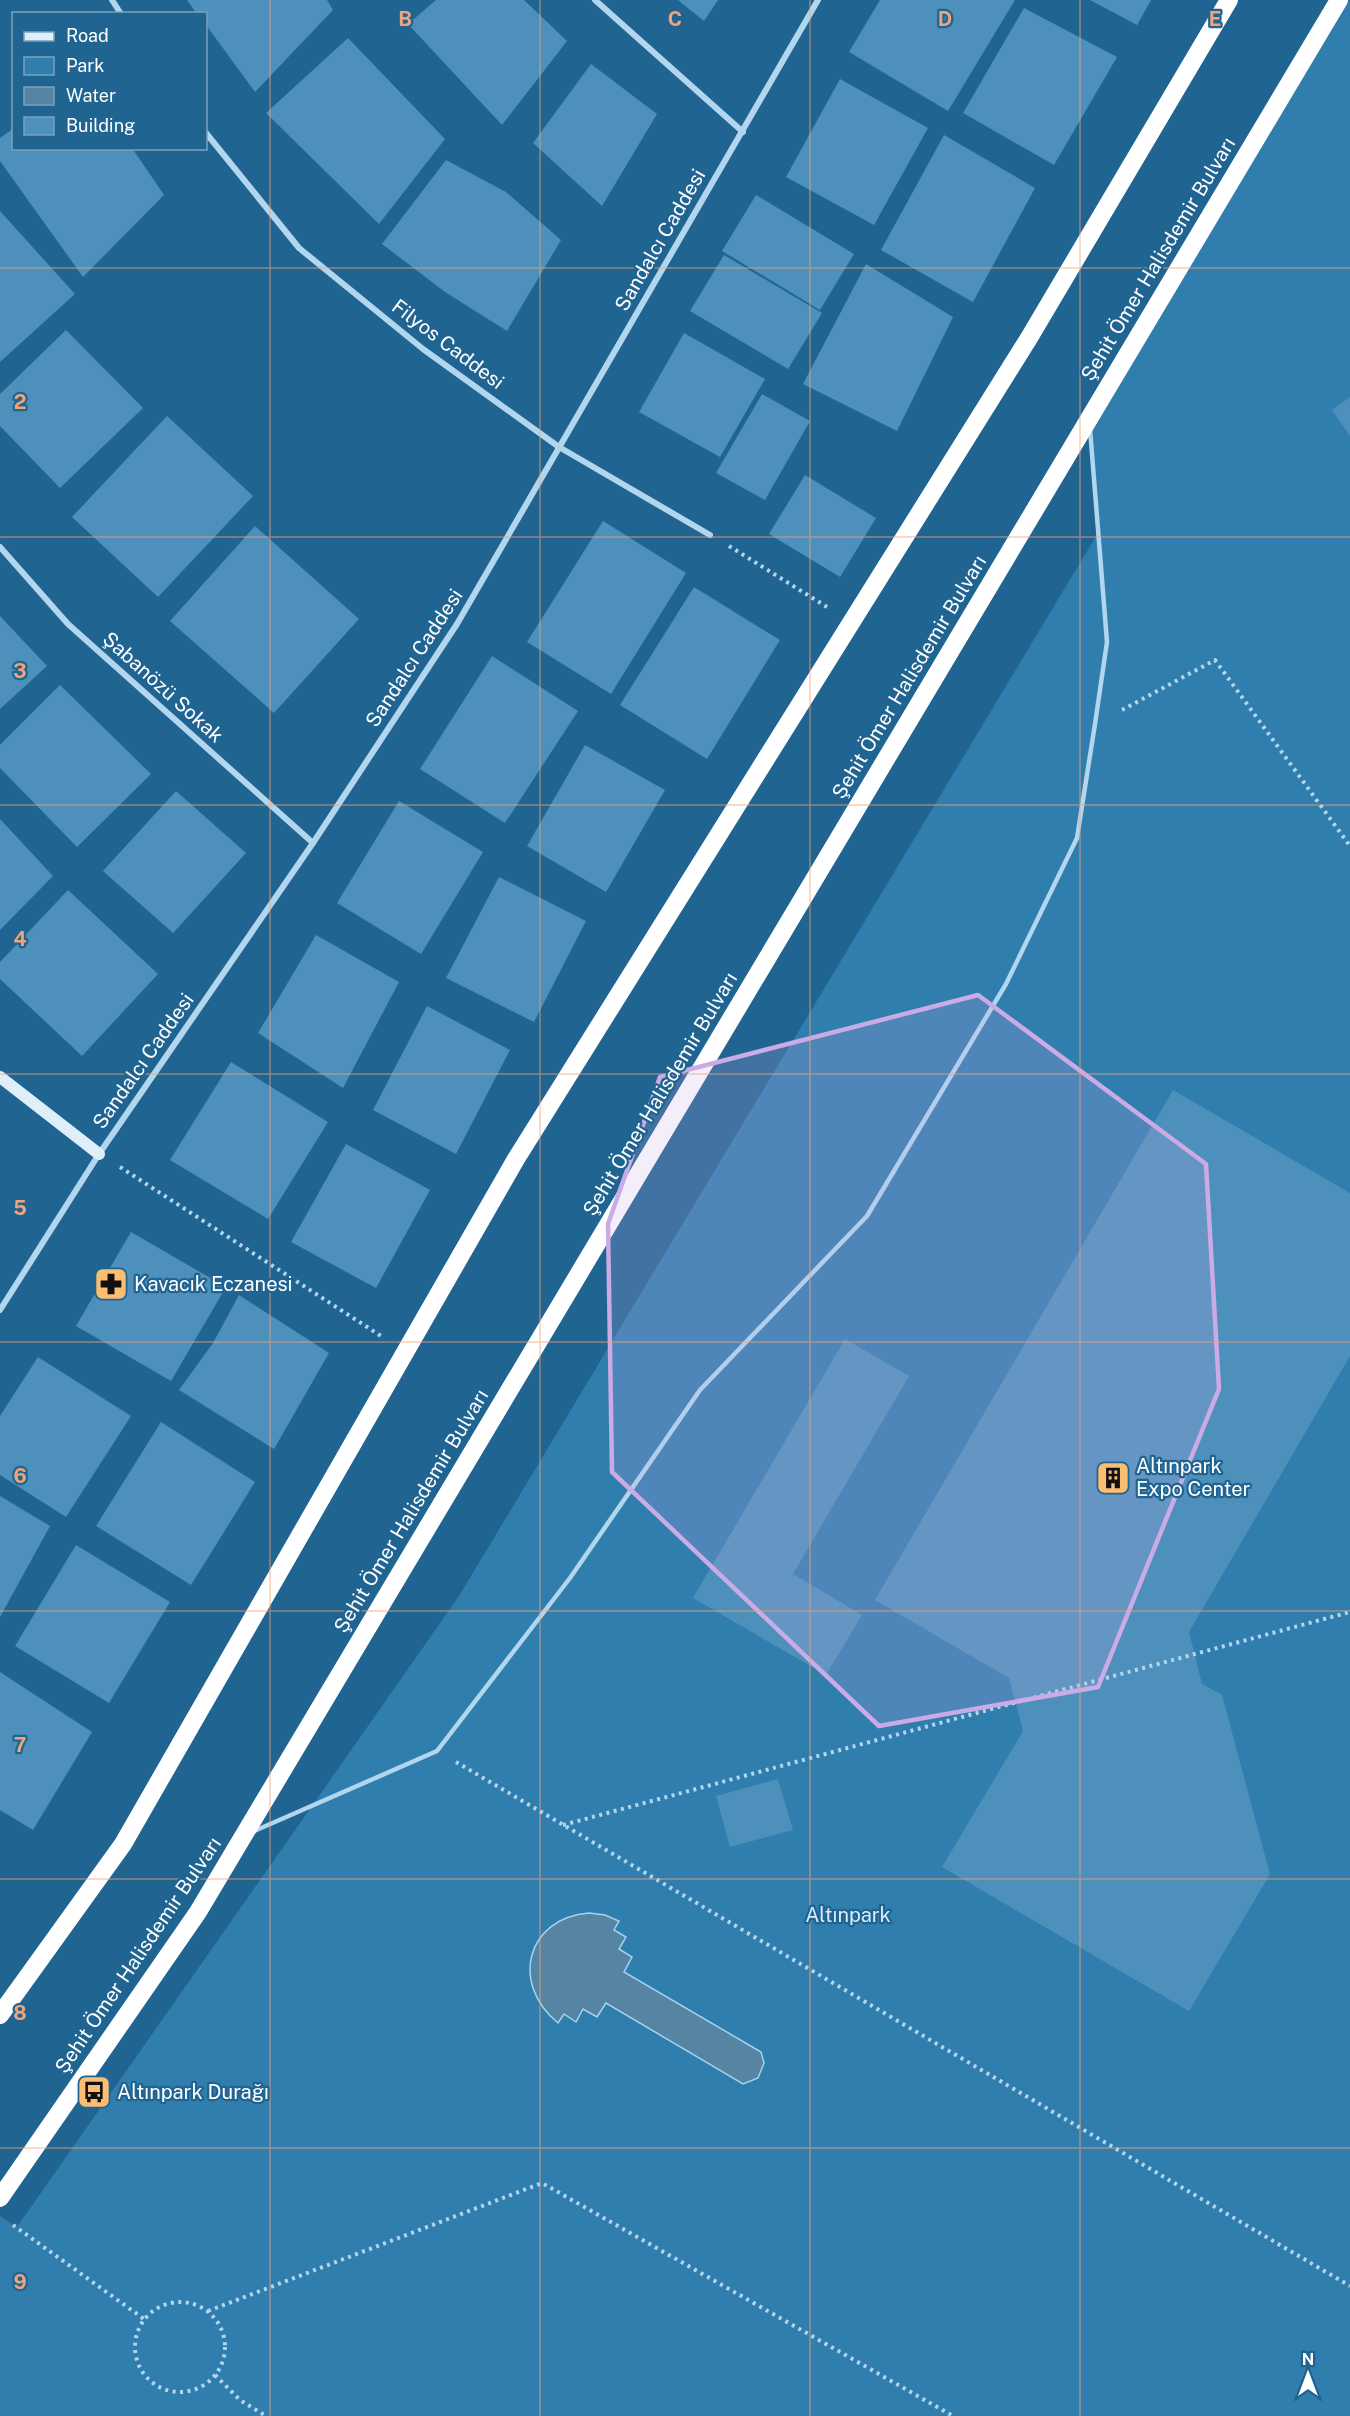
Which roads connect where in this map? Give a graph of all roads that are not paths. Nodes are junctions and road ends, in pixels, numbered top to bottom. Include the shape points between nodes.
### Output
1 (595, 0) edge
2 (818, 0) edge
3 (1229, 0) edge
4 (1339, 0) edge
5 (743, 132) junction
6 (207, 134) edge
7 (1089, 420) junction
8 (559, 447) junction
9 (710, 535) road end
10 (0, 547) edge
11 (313, 843) junction
12 (0, 1077) edge
13 (99, 1154) junction
14 (0, 1310) edge
15 (244, 1835) junction
16 (0, 2015) edge
17 (0, 2198) edge

1 - 5 street
2 - 5 street, Sandalcı Caddesi
3 - 16 highway via 1029,338 516,1159 123,1844
4 - 7 highway, Şehit Ömer Halisdemir Bulvarı
5 - 8 street, Sandalcı Caddesi
6 - 8 street, Filyos Caddesi via 299,248 423,349
7 - 15 highway, Şehit Ömer Halisdemir Bulvarı
7 - 15 lane via 1107,642 1095,724 1077,838 1006,984 867,1216 700,1390 570,1578 437,1751
8 - 9 street, Filyos Caddesi
8 - 11 street, Sandalcı Caddesi via 457,624
10 - 11 street, Şabanözü Sokak via 68,624
11 - 13 street, Sandalcı Caddesi
12 - 13 street
13 - 14 street, Sandalcı Caddesi
15 - 17 highway, Şehit Ömer Halisdemir Bulvarı via 198,1912

